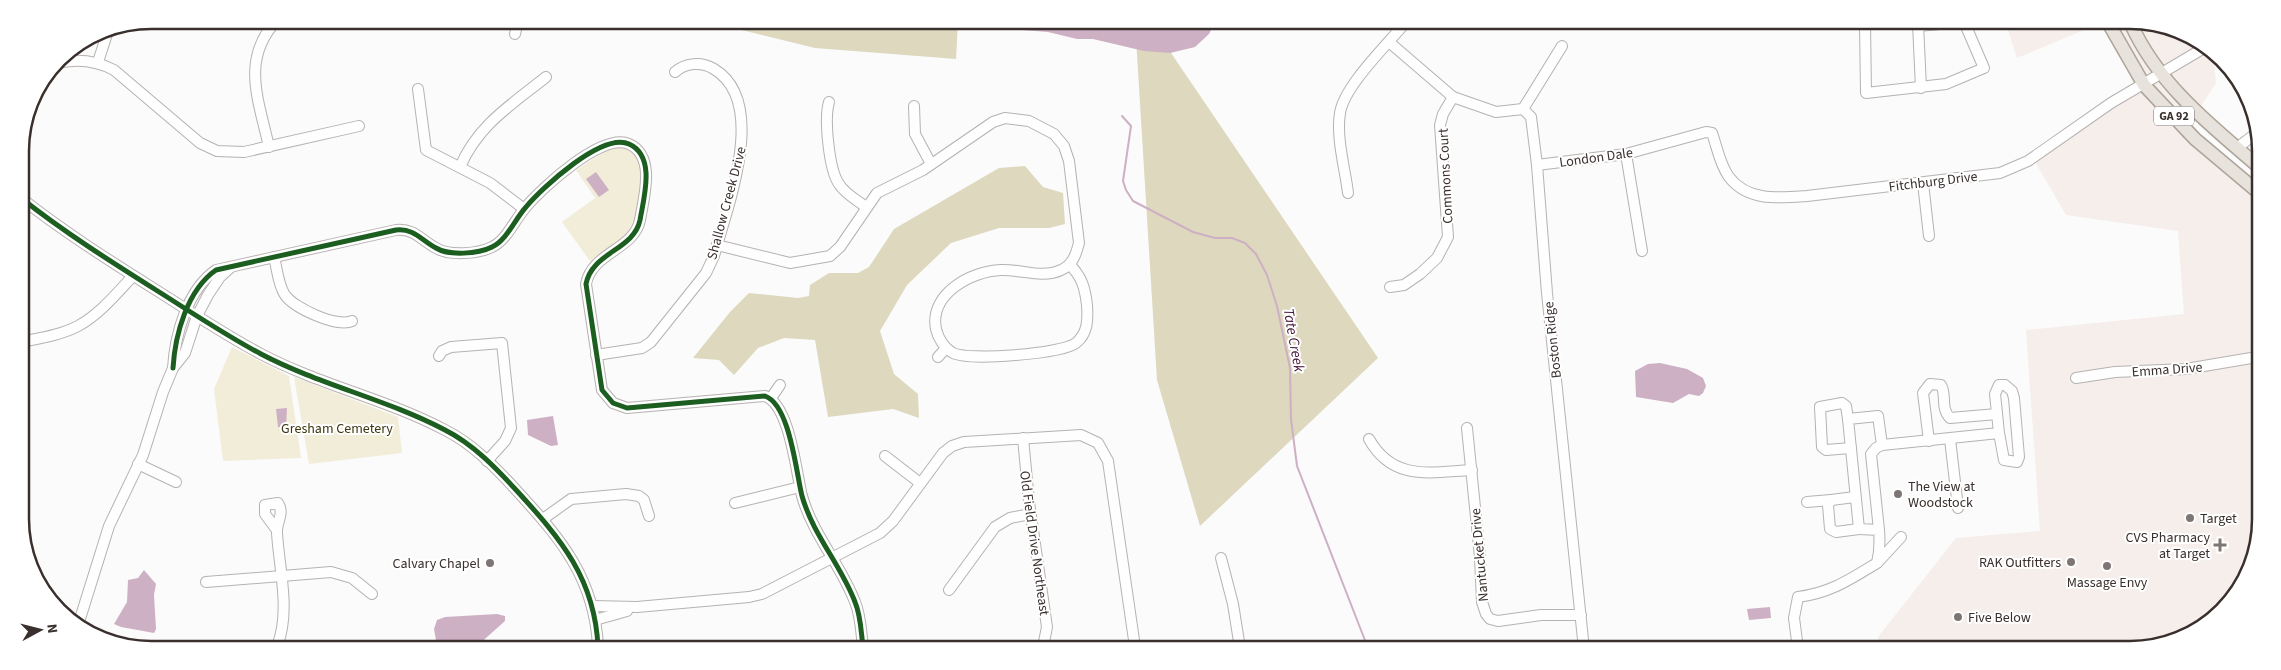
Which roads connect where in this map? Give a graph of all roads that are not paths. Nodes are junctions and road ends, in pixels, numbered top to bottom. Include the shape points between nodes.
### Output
1 (270, 29) edge
2 (516, 29) edge
3 (1400, 29) edge
4 (1865, 29) edge
5 (1918, 29) edge
6 (1967, 29) edge
7 (2112, 29) edge
8 (2134, 29) edge
9 (515, 34) dead end
10 (106, 37) edge
11 (1389, 42) junction
12 (1562, 46) dead end
13 (2199, 51) edge
14 (68, 62) edge
15 (98, 62) junction
16 (675, 72) dead end
17 (2161, 73) junction
18 (546, 76) dead end
19 (2144, 85) junction
20 (1920, 88) junction
21 (418, 89) dead end
22 (1453, 97) junction
23 (829, 102) dead end
24 (914, 106) dead end
25 (1523, 110) junction
26 (359, 126) dead end
27 (1712, 134) joint
28 (2251, 137) edge
29 (269, 147) junction
30 (2237, 148) junction
31 (1626, 154) junction
32 (2252, 161) edge
33 (930, 164) junction
34 (1537, 165) junction
35 (460, 167) junction
36 (1923, 183) junction
37 (2252, 187) edge
38 (1348, 193) dead end
39 (29, 204) edge
40 (866, 207) junction
41 (524, 210) junction
42 (1929, 236) dead end
43 (717, 245) junction
44 (1642, 251) dead end
45 (274, 257) junction
46 (1070, 265) junction
47 (232, 267) junction
48 (133, 276) junction
49 (1390, 287) dead end
50 (187, 309) junction
51 (197, 316) junction
52 (352, 321) dead end
53 (29, 340) edge
54 (946, 348) junction
55 (596, 355) junction
56 (439, 356) dead end
57 (938, 357) dead end
58 (2252, 358) edge
59 (173, 368) junction
60 (2076, 378) dead end
61 (780, 385) dead end
62 (771, 398) junction
63 (1997, 414) junction
64 (1848, 419) junction
65 (1467, 428) dead end
66 (1999, 433) junction
67 (1023, 438) junction
68 (1369, 439) dead end
69 (1950, 439) junction
70 (1929, 440) junction
71 (1882, 445) junction
72 (1851, 448) junction
73 (885, 456) dead end
74 (487, 461) junction
75 (138, 464) junction
76 (1472, 470) junction
77 (176, 482) dead end
78 (920, 483) junction
79 (800, 487) junction
80 (1855, 497) junction
81 (1831, 500) junction
82 (1807, 502) dead end
83 (735, 503) dead end
84 (1958, 508) dead end
85 (1030, 514) junction
86 (649, 516) dead end
87 (543, 519) junction
88 (276, 529) dead end
89 (1859, 529) junction
90 (1879, 530) junction
91 (1901, 537) dead end
92 (1221, 558) dead end
93 (832, 559) junction
94 (1877, 563) junction
95 (280, 574) junction
96 (206, 582) dead end
97 (949, 590) dead end
98 (372, 594) dead end
99 (592, 606) junction
100 (637, 607) junction
101 (1580, 614) junction
102 (80, 619) edge
103 (595, 620) junction
104 (278, 641) edge
105 (597, 641) edge
106 (862, 641) edge
107 (1044, 641) edge
108 (1133, 641) edge
109 (1239, 641) edge
110 (1583, 641) edge
111 (1797, 641) edge

1 - 29 street via 261,41 254,66
2 - 9 street
3 - 11 street
4 - 20 street via 1866,93
5 - 20 street
6 - 20 street via 1984,68 1946,84
7 - 19 main road, GA 92
8 - 17 main road, GA 92
10 - 15 street
11 - 22 street
11 - 38 street via 1348,93 1340,113
12 - 25 street
13 - 17 street, Fitchburg Drive
14 - 15 street
15 - 29 street via 123,76 208,147 236,153
16 - 43 street, Shallow Creek Drive via 690,64 706,65 728,79 738,101 742,142
17 - 19 street, Fitchburg Drive
17 - 30 main road, GA 92 via 2186,102
18 - 35 street via 483,128 473,140
19 - 36 street, Fitchburg Drive via 2111,103 2059,141 2011,170
19 - 37 main road, GA 92 via 2196,138
21 - 35 street via 426,150
22 - 25 street via 1485,110
22 - 49 street, Commons Court via 1443,114 1440,133 1448,237 1437,258 1420,274 1404,284
23 - 40 street via 826,117 834,174 844,190
24 - 33 street via 916,134
25 - 34 street, Boston Ridge via 1531,117
26 - 29 street
27 - 31 street, London Dale via 1697,133
27 - 36 street, Fitchburg Drive via 1728,176 1738,186 1764,197 1776,199
28 - 30 street
30 - 32 main road, GA 92
31 - 34 street, London Dale
31 - 44 street
33 - 40 street via 883,188
33 - 46 street via 999,119 1020,118 1054,134 1064,146 1069,161 1079,243
34 - 101 street, Boston Ridge
35 - 41 street via 490,183
36 - 42 street
39 - 48 street
40 - 43 street via 840,247 826,258 781,262
41 - 45 street via 498,243 480,250 444,252 402,229
41 - 55 street via 553,179 606,144 625,142 633,145 643,156 646,170 638,227 630,238 595,264 587,278
43 - 55 street, Shallow Creek Drive via 706,273 651,342 637,349
45 - 47 street
45 - 52 street via 282,288 290,300 335,323
46 - 54 street via 1047,274 1001,270 984,272 950,290 937,306 935,322 938,336
46 - 54 street via 1083,282 1088,315 1086,329 1075,344 1056,351 973,357
47 - 50 street via 216,270 207,277
47 - 51 street via 220,277
48 - 50 street
48 - 53 street via 79,326
50 - 51 street
50 - 59 street via 174,350
51 - 59 street via 185,354
51 - 74 street via 287,367 444,429
54 - 57 street
55 - 62 street via 604,394 613,403 627,408
56 - 74 street via 451,347 502,342 512,420 509,434
58 - 60 street, Emma Drive via 2186,369 2115,372
59 - 75 street
61 - 62 street
62 - 79 street via 786,422
63 - 66 street
63 - 66 street via 1996,390 2005,385 2014,398 2017,462 2004,460
63 - 70 street via 1950,418 1944,406 1941,385 1930,384 1923,393
64 - 71 street via 1878,416
64 - 72 street
64 - 72 street via 1844,404 1820,407 1822,448
65 - 76 street, Nantucket Drive
66 - 69 street
67 - 78 street via 964,442 952,446
67 - 85 street, Old Field Drive Northeast
67 - 108 street via 1081,435 1098,443 1107,454
68 - 76 street via 1383,457 1410,473
69 - 70 street
69 - 84 street
70 - 71 street
71 - 90 street via 1872,454
72 - 80 street
73 - 78 street
74 - 87 street
75 - 77 street
75 - 102 street via 114,513
76 - 101 street, Nantucket Drive via 1482,602 1486,614 1498,621
78 - 93 street via 880,533
79 - 83 street
79 - 93 street via 808,512
80 - 81 street
80 - 89 street
81 - 82 street
81 - 89 street via 1828,505 1830,529 1836,532
85 - 97 street via 1010,518 995,528
85 - 107 street, Old Field Drive Northeast via 1047,627
86 - 87 street via 644,500 626,494 571,499
87 - 99 street via 575,562
88 - 95 street
89 - 90 street
90 - 94 street
91 - 94 street
92 - 109 street
93 - 100 street via 756,595
93 - 106 street via 855,602
94 - 111 street via 1837,587 1820,594 1798,597 1794,618
95 - 96 street
95 - 98 street via 338,572 352,578
95 - 104 street via 283,617
99 - 100 street
99 - 103 street
100 - 103 street
101 - 110 street, Boston Ridge
103 - 105 street

